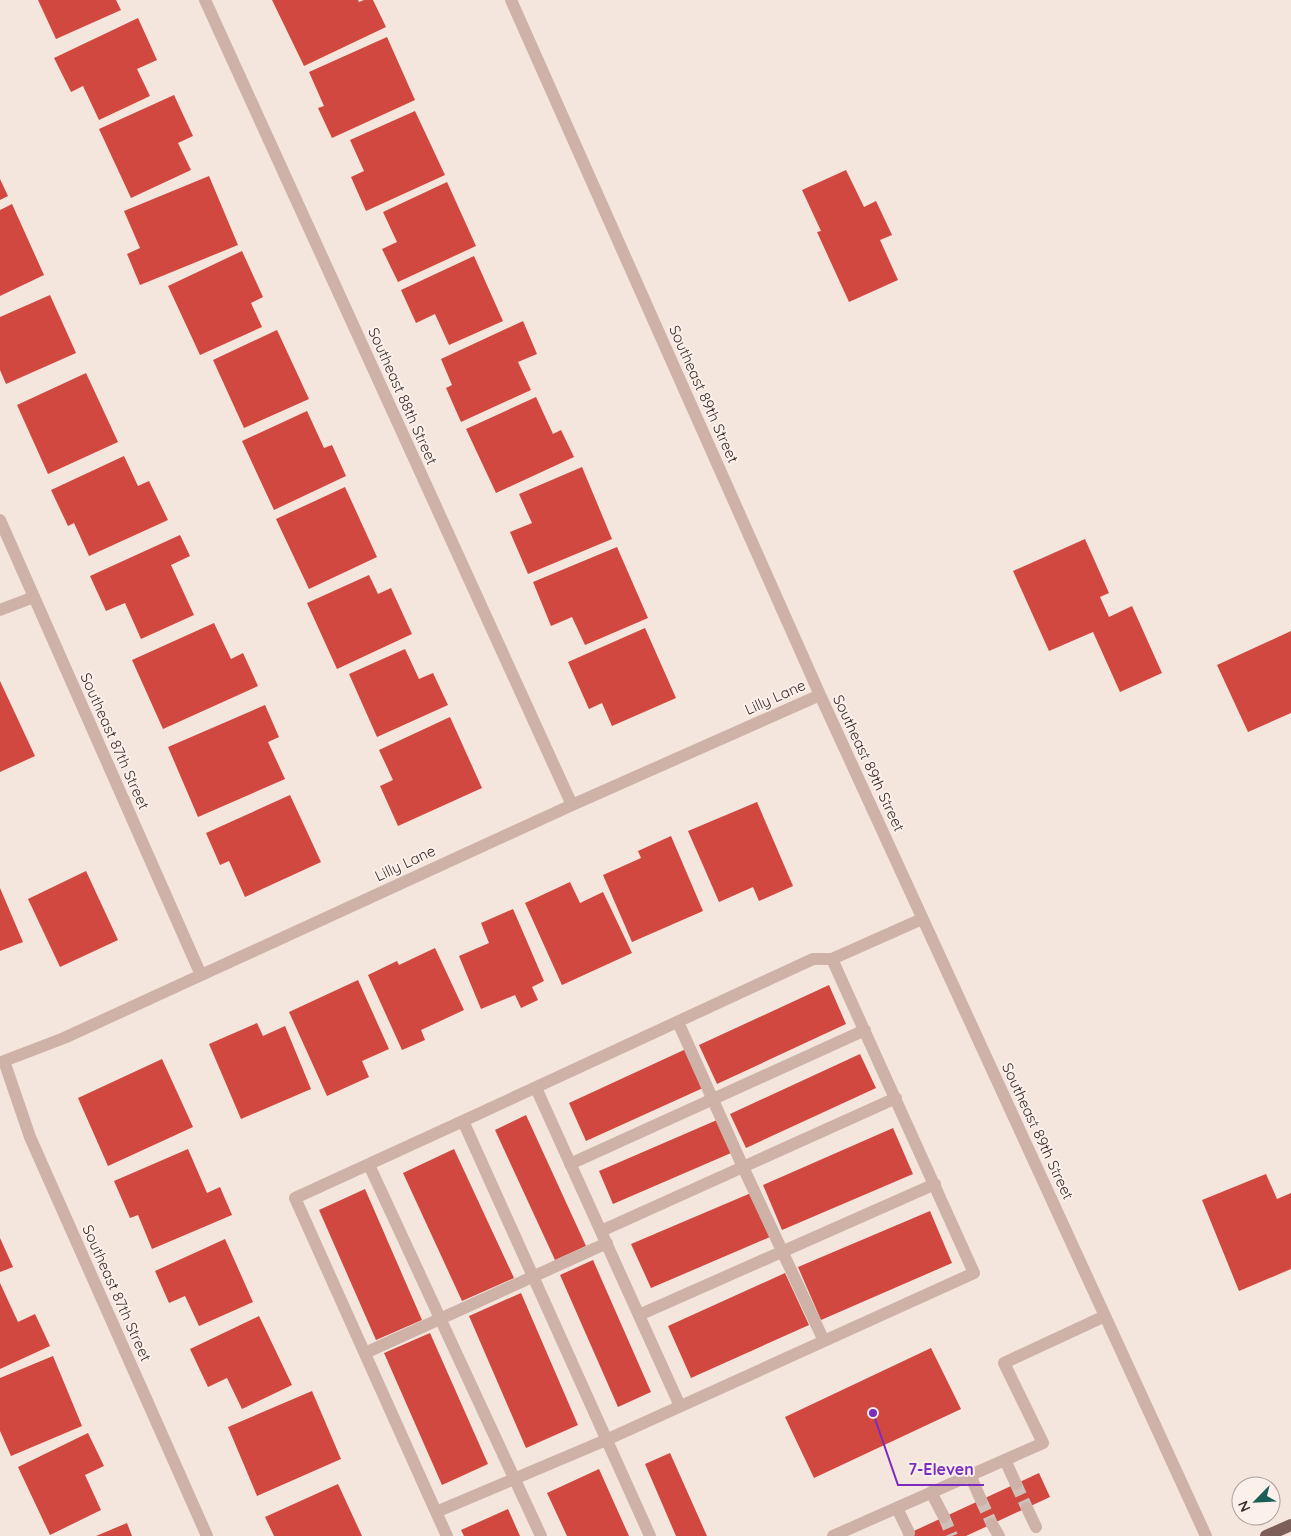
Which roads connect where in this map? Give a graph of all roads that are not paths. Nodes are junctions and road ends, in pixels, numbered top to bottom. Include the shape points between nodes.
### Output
1 (205, 0) edge
2 (511, 0) edge
3 (0, 520) edge
4 (34, 597) junction
5 (0, 610) edge
6 (820, 695) junction
7 (572, 805) junction
8 (922, 919) junction
9 (832, 959) junction
10 (201, 975) junction
11 (678, 1022) junction
12 (865, 1030) junction
13 (4, 1061) joint
14 (536, 1088) junction
15 (896, 1098) junction
16 (713, 1099) junction
17 (463, 1121) junction
18 (369, 1164) junction
19 (570, 1164) junction
20 (743, 1167) junction
21 (934, 1184) junction
22 (600, 1231) junction
23 (607, 1243) junction
24 (783, 1252) junction
25 (533, 1277) junction
26 (639, 1315) junction
27 (1104, 1316) junction
28 (441, 1318) junction
29 (824, 1341) junction
30 (365, 1353) junction
31 (680, 1406) junction
32 (606, 1440) junction
33 (1005, 1460) junction
34 (970, 1475) junction
35 (514, 1478) junction
36 (1016, 1484) tunnel mouth
37 (932, 1492) junction
38 (981, 1500) tunnel mouth
39 (897, 1508) junction
40 (1027, 1508) tunnel mouth
41 (436, 1512) junction
42 (944, 1517) tunnel mouth
43 (992, 1524) tunnel mouth
44 (1291, 1524) edge
45 (1036, 1527) dead end
46 (860, 1531) edge
47 (909, 1533) dead end
48 (207, 1536) edge
49 (447, 1536) edge
50 (540, 1536) edge
51 (650, 1536) edge
52 (833, 1536) edge
53 (999, 1536) edge
54 (1206, 1536) edge
55 (1266, 1536) edge

1 - 7 street, Southeast 88th Street
2 - 6 street, Southeast 89th Street
3 - 4 street, Southeast 87th Street
4 - 5 street
4 - 10 street, Southeast 87th Street
6 - 7 street, Lilly Lane
6 - 8 street, Southeast 89th Street
7 - 10 street, Lilly Lane
8 - 9 street
8 - 27 street, Southeast 89th Street
9 - 11 street via 813,960
9 - 12 street
10 - 13 street, Lilly Lane via 64,1038
11 - 14 street
11 - 16 street
12 - 15 street
12 - 16 street
13 - 48 street, Southeast 87th Street via 30,1137
14 - 17 street
14 - 19 street
15 - 20 street
15 - 21 street
16 - 19 street
16 - 20 street
17 - 18 street
17 - 25 street
18 - 28 street
18 - 30 street via 295,1198
19 - 22 street
20 - 22 street
20 - 24 street
21 - 24 street
21 - 29 street via 974,1273
22 - 23 street
23 - 25 street
23 - 26 street
24 - 26 street
24 - 29 street
25 - 28 street
25 - 32 street
26 - 31 street
27 - 33 street via 1004,1363 1043,1443
27 - 54 street, Southeast 89th Street
28 - 30 street
28 - 35 street
29 - 31 street
30 - 41 street
31 - 32 street
32 - 35 street
32 - 51 street
33 - 34 street
33 - 36 street
34 - 37 street
34 - 38 street
35 - 41 street
35 - 50 street
37 - 39 street
37 - 42 street
39 - 46 street
39 - 47 street
40 - 45 street
41 - 49 street
43 - 53 street
44 - 55 main road
46 - 52 street

